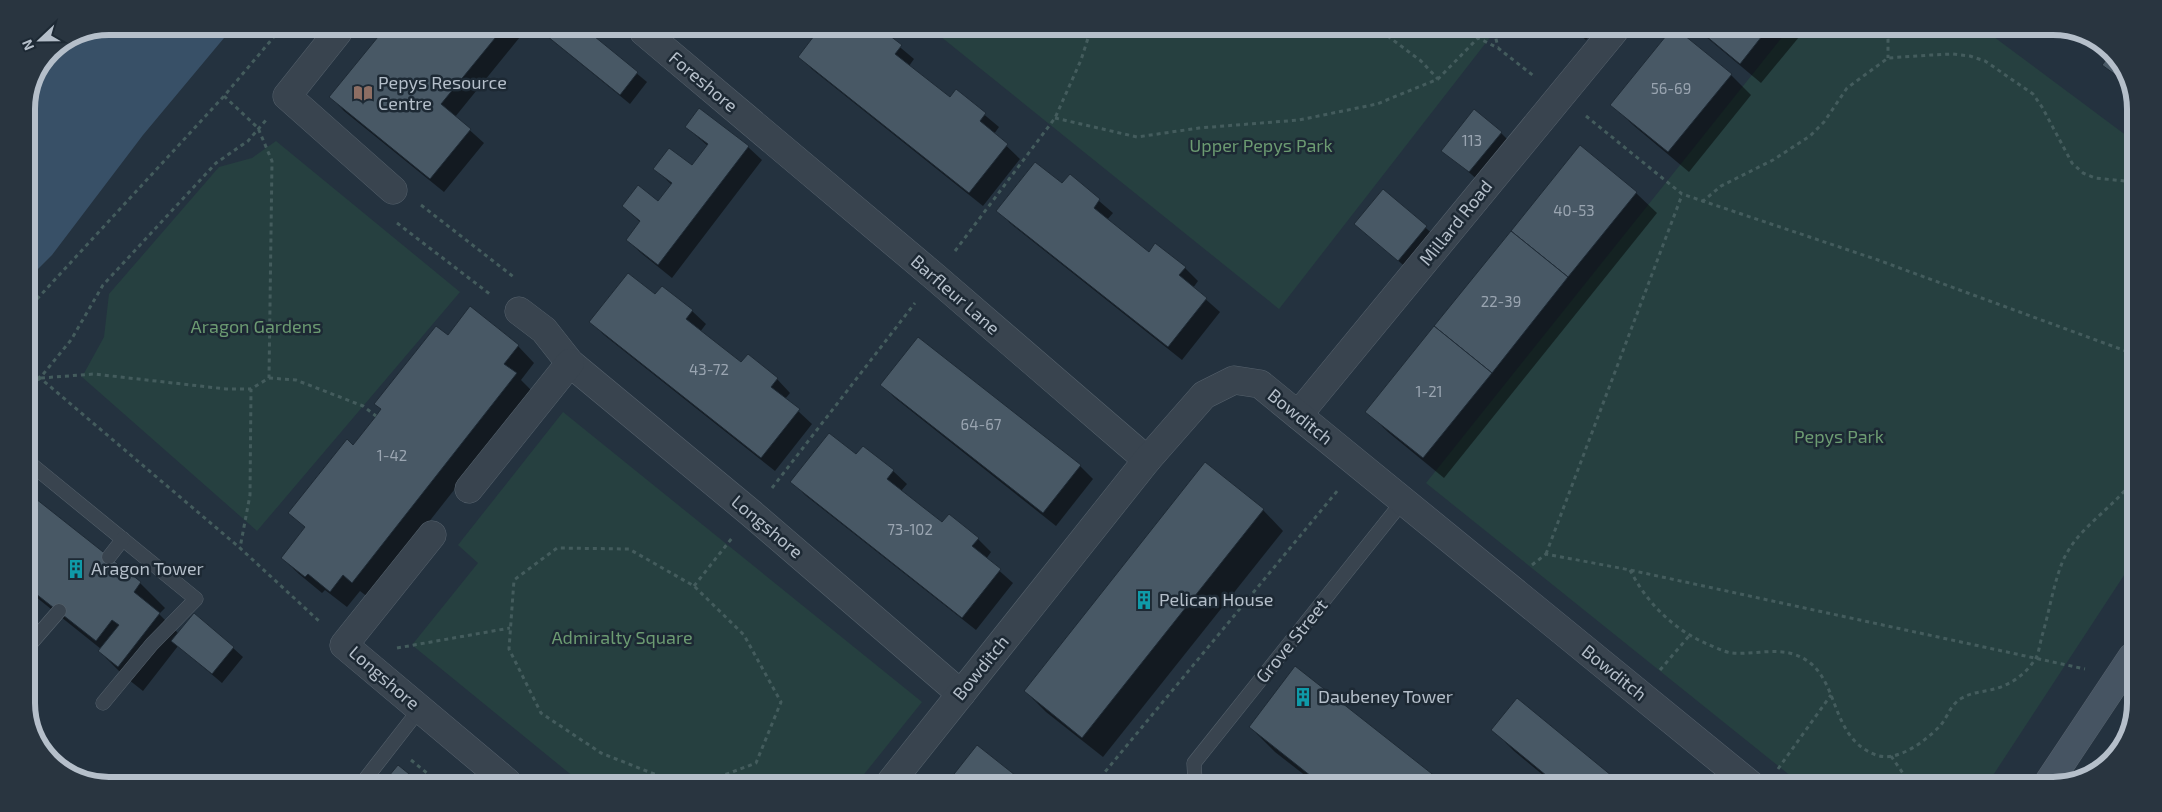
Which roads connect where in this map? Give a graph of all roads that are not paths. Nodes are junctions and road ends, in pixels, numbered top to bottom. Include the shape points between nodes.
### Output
1 (336, 35) edge
2 (648, 35) edge
3 (1611, 35) edge
4 (761, 131) joint
5 (394, 190) road end
6 (519, 311) road end
7 (570, 363) junction
8 (1298, 415) junction
9 (1147, 460) junction
10 (35, 466) edge
11 (469, 489) dead end
12 (1403, 501) junction
13 (432, 535) dead end
14 (123, 539) junction
15 (109, 557) dead end
16 (59, 611) dead end
17 (35, 639) edge
18 (2125, 667) edge
19 (961, 694) junction
20 (102, 704) dead end
21 (419, 710) junction
22 (367, 777) edge
23 (501, 777) edge
24 (895, 777) edge
25 (1195, 777) edge
26 (1741, 777) edge
27 (2052, 777) edge

1 - 5 street via 287,96
2 - 4 street, Foreshore
3 - 8 street, Millard Road
4 - 9 street, Barfleur Lane
6 - 7 street, Longshore via 544,330
7 - 11 street
7 - 19 street, Longshore
8 - 9 street, Bowditch via 1260,384 1234,380 1204,395
8 - 12 street, Bowditch
9 - 19 street, Bowditch
10 - 14 lane
12 - 25 lane, Grove Street via 1194,763
12 - 26 street, Bowditch
13 - 21 street, Longshore via 350,650
14 - 15 lane
14 - 20 lane via 196,599 152,644
16 - 17 lane
18 - 27 main road
19 - 24 street, Bowditch
21 - 22 lane
21 - 23 street, Longshore

